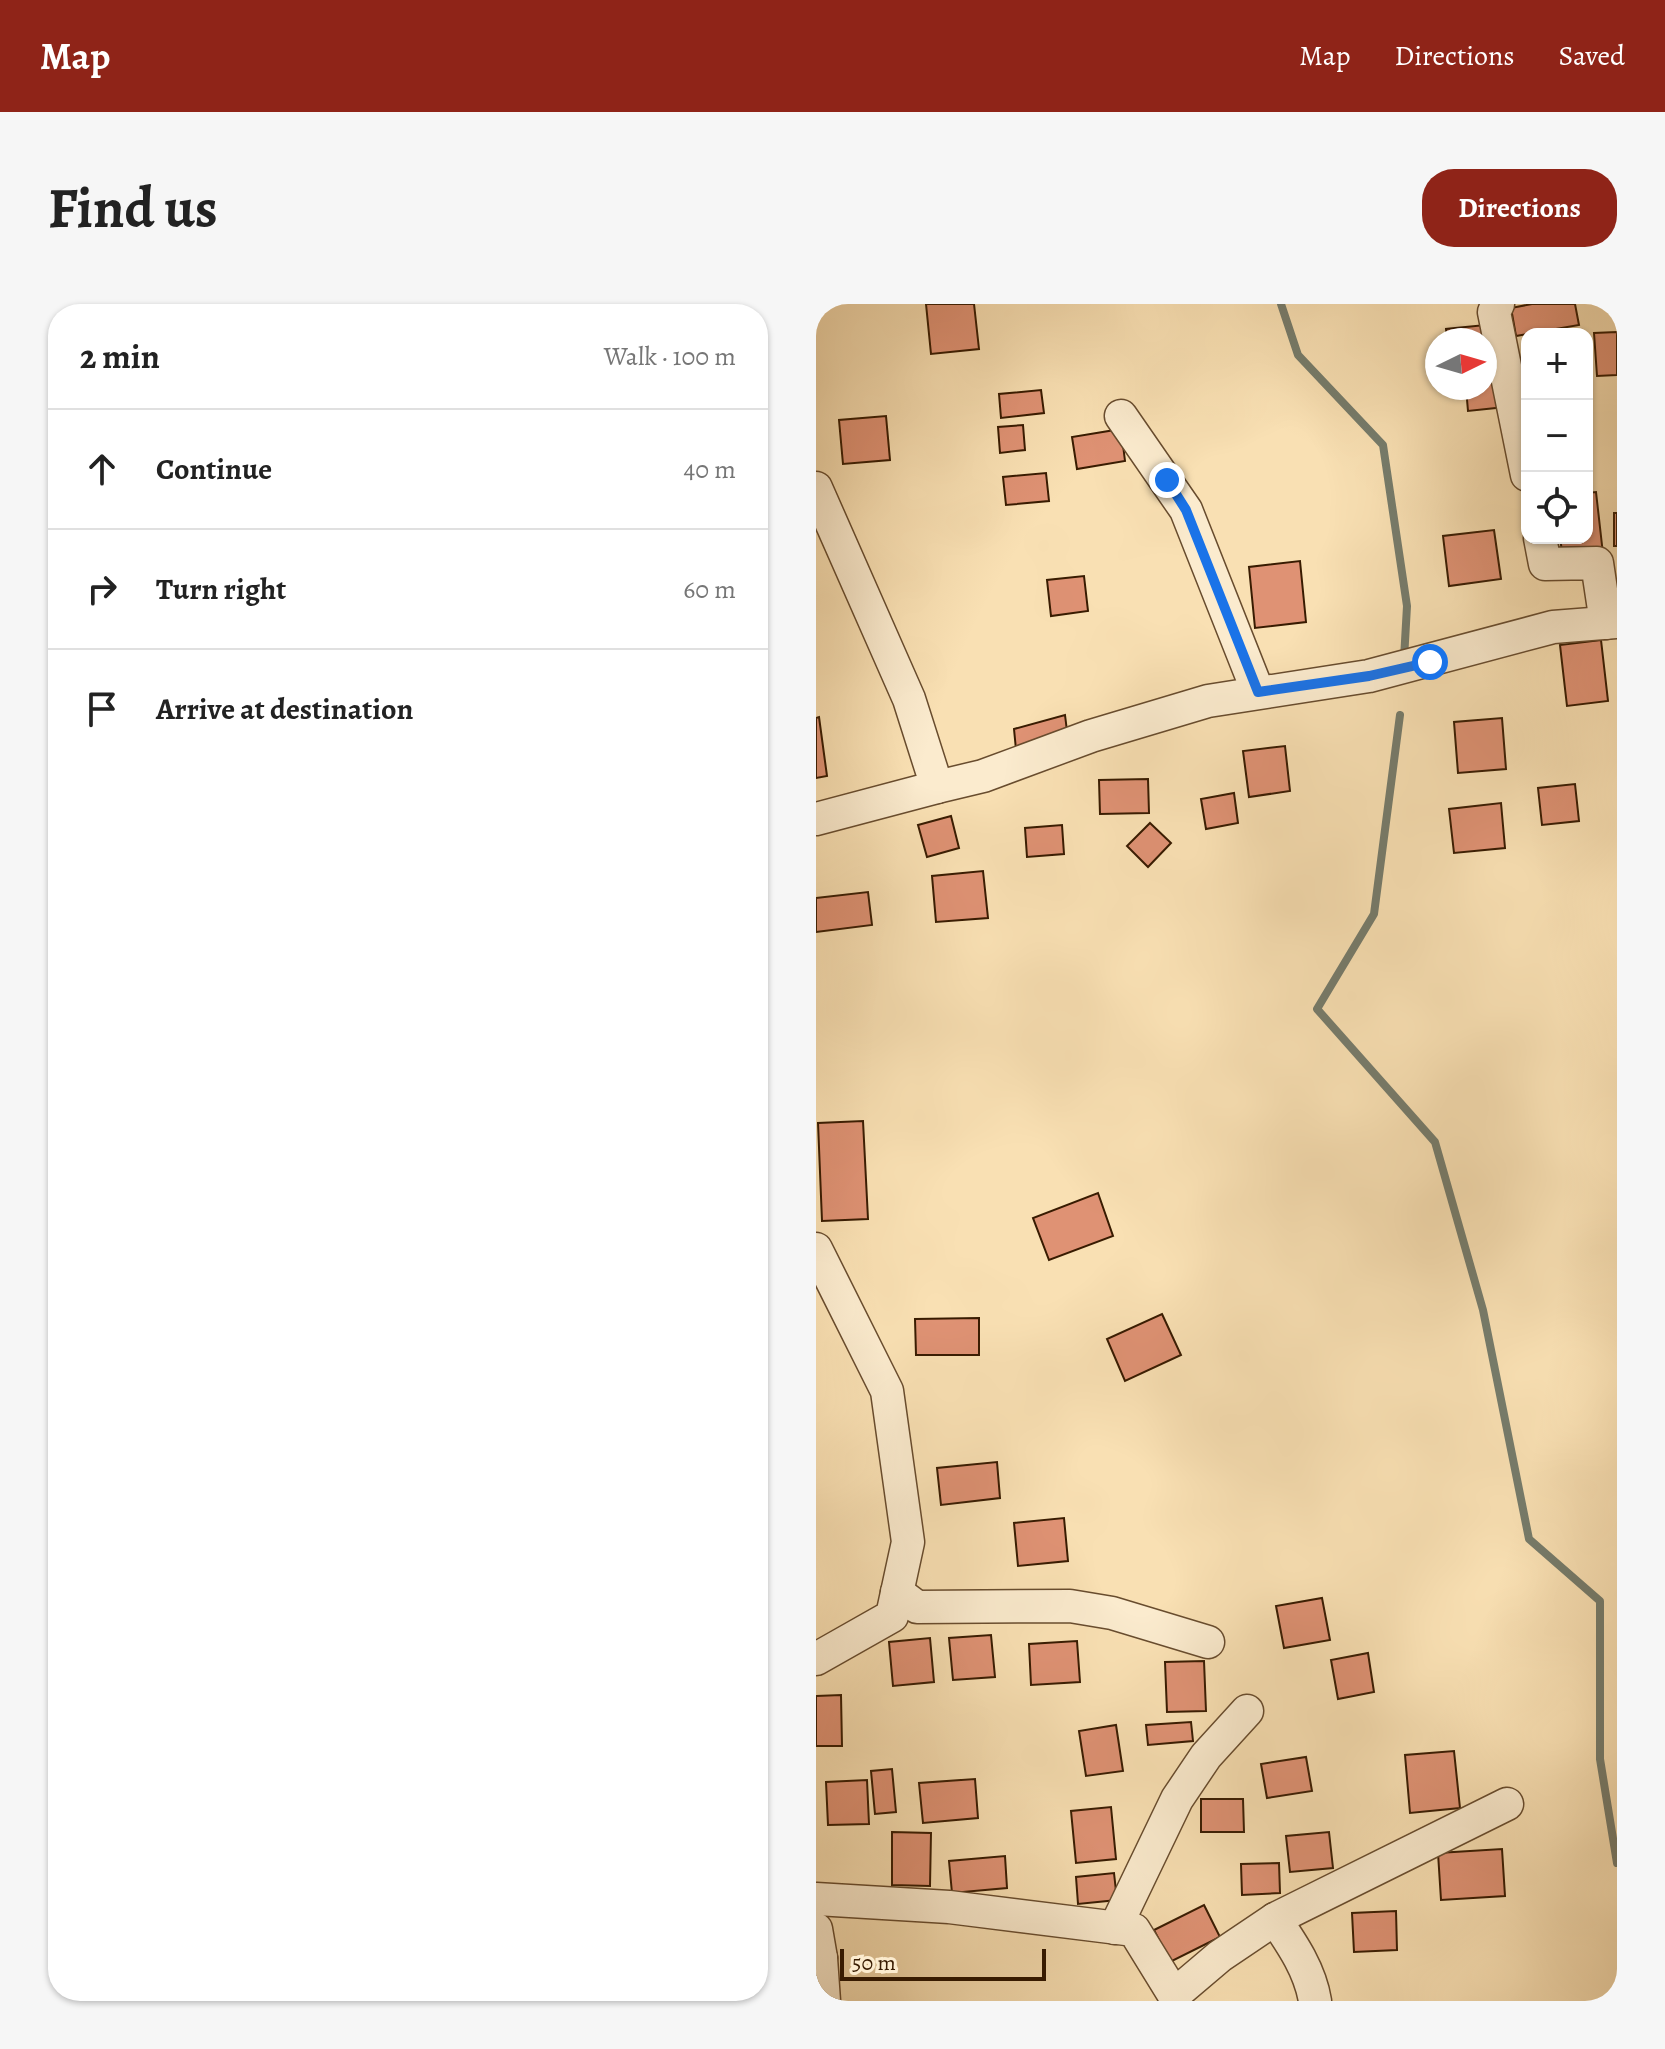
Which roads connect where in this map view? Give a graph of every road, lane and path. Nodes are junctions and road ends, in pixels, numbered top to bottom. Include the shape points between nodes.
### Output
1 (1498, 304) edge
2 (1121, 416) dead end
3 (1526, 472) edge
4 (816, 488) edge
5 (1541, 544) edge
6 (1612, 622) edge
7 (1258, 692) junction
8 (937, 787) junction
9 (816, 819) edge
10 (816, 1249) edge
11 (897, 1592) junction
12 (1208, 1642) dead end
13 (816, 1659) edge
14 (1247, 1711) dead end
15 (1507, 1804) dead end
16 (816, 1899) edge
17 (1275, 1919) junction
18 (1115, 1928) junction
19 (818, 1948) edge
20 (1170, 1998) edge
21 (824, 2001) edge
22 (1315, 2001) edge

1 - 3 street via 1494,312
2 - 7 street via 1186,510
4 - 8 street via 909,699
5 - 6 street via 1545,564 1597,563
6 - 7 street via 1553,627 1369,676
7 - 8 street via 1193,705
8 - 9 street
10 - 11 street via 887,1391 908,1542
11 - 12 street via 917,1607 1070,1606
11 - 13 street via 892,1616
14 - 18 street via 1206,1756 1177,1799
15 - 17 street
16 - 18 street via 949,1907
17 - 20 street
17 - 22 street via 1295,1949
18 - 20 street via 1134,1930
19 - 21 street

